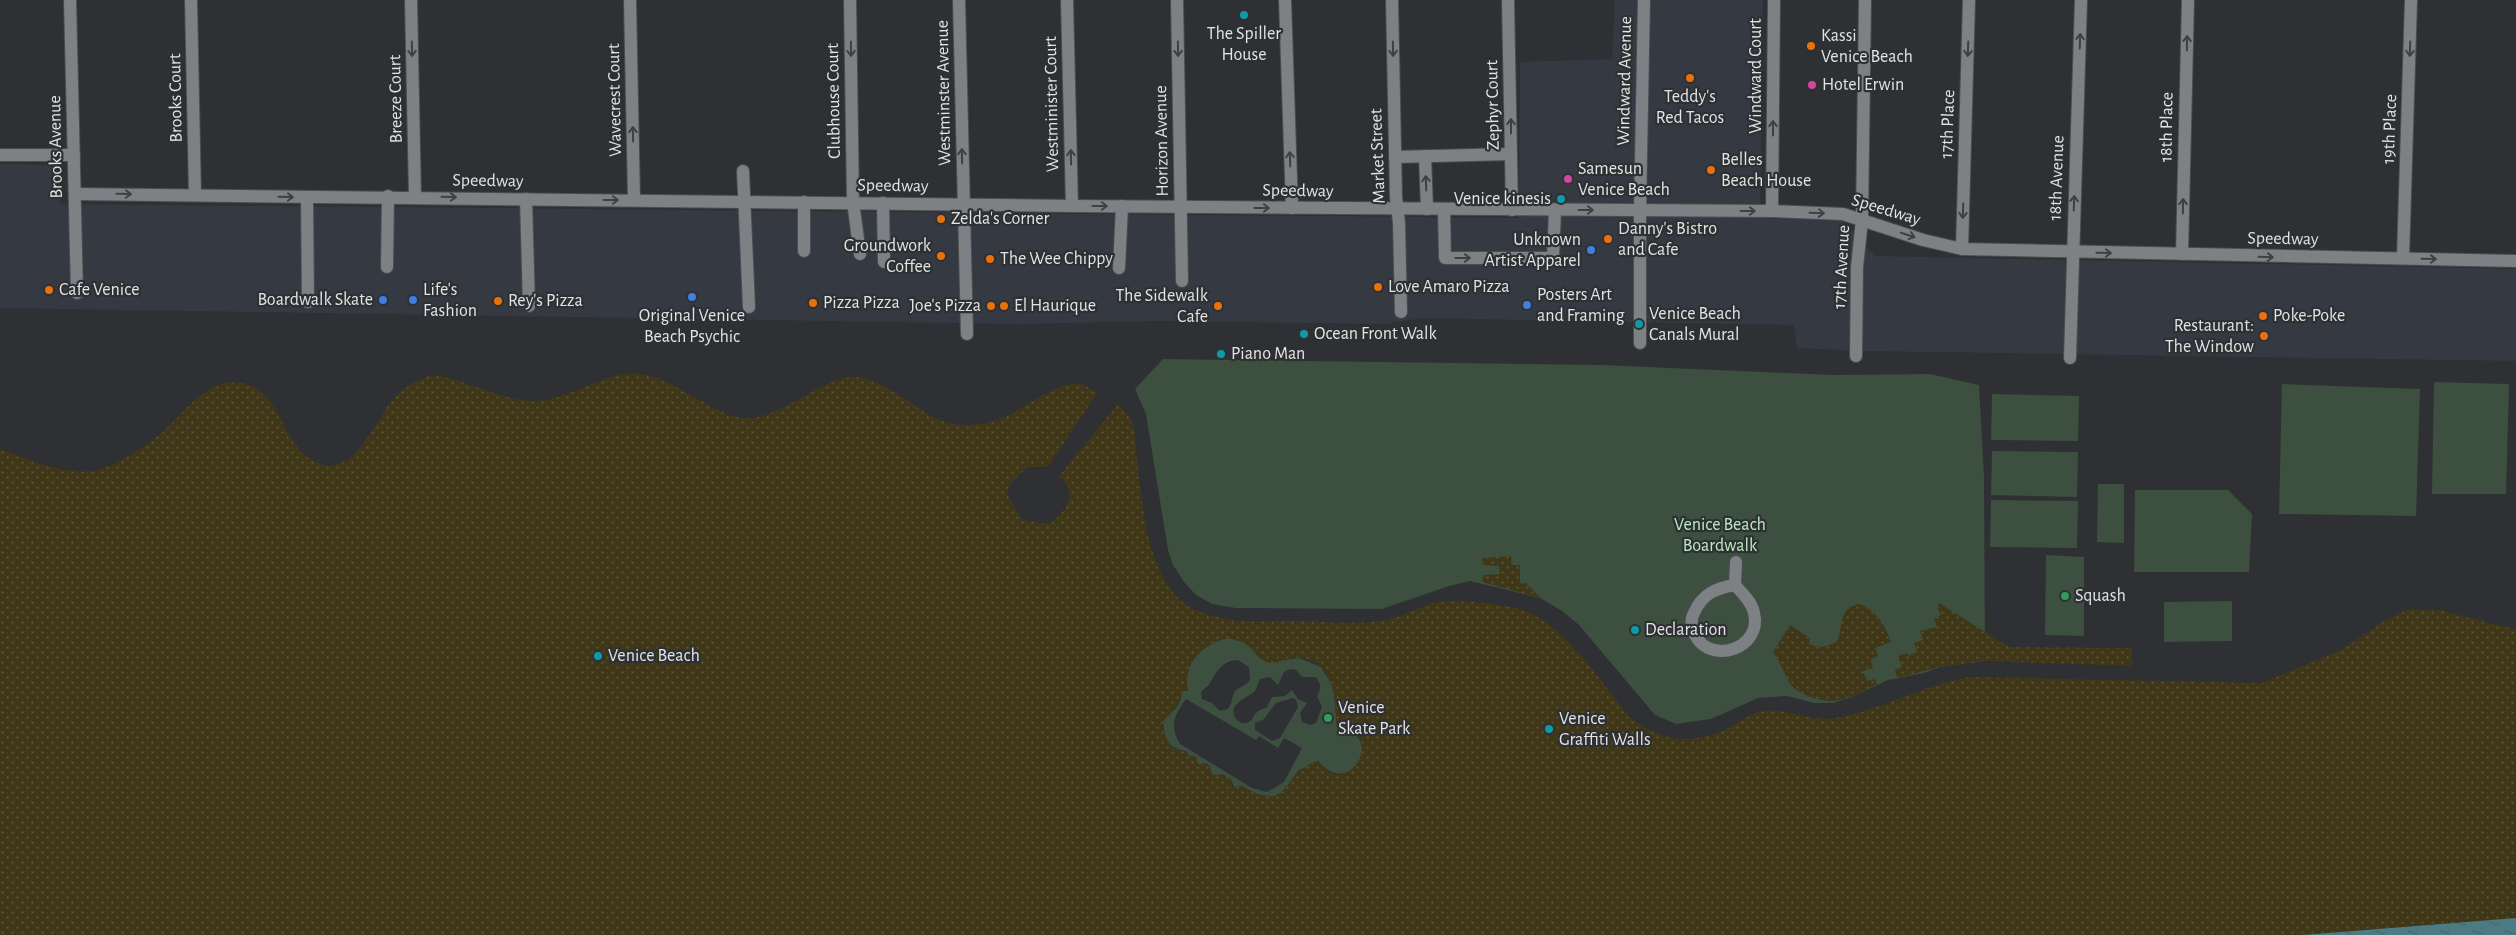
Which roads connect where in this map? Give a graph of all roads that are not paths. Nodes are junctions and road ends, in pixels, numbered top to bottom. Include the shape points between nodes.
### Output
1 (70, 0) edge
2 (191, 0) edge
3 (412, 0) edge
4 (630, 0) edge
5 (850, 0) edge
6 (959, 0) edge
7 (1067, 0) edge
8 (1177, 0) edge
9 (1285, 0) edge
10 (1392, 0) edge
11 (1508, 0) edge
12 (1644, 0) edge
13 (1774, 0) edge
14 (1865, 0) edge
15 (1969, 0) edge
16 (2081, 0) edge
17 (2188, 0) edge
18 (2411, 0) edge
19 (1511, 154) junction
20 (0, 155) edge
21 (74, 156) junction
22 (1425, 156) junction
23 (1395, 157) junction
24 (743, 171) dead end
25 (75, 194) junction
26 (195, 195) junction
27 (388, 196) junction
28 (307, 197) junction
29 (415, 197) junction
30 (526, 199) junction
31 (634, 200) junction
32 (745, 200) junction
33 (804, 202) junction
34 (853, 202) junction
35 (882, 203) junction
36 (964, 205) junction
37 (1072, 206) junction
38 (1122, 206) junction
39 (1180, 207) junction
40 (1292, 208) junction
41 (1397, 209) junction
42 (1427, 209) junction
43 (1444, 210) junction
44 (1512, 210) junction
45 (1555, 210) junction
46 (1640, 211) junction
47 (1772, 212) junction
48 (1862, 220) junction
49 (1962, 249) junction
50 (804, 251) dead end
51 (2072, 252) junction
52 (860, 254) dead end
53 (2182, 254) junction
54 (2403, 258) junction
55 (2516, 261) edge
56 (884, 262) dead end
57 (387, 267) dead end
58 (1119, 268) dead end
59 (1182, 281) dead end
60 (77, 293) dead end
61 (308, 302) dead end
62 (529, 306) dead end
63 (749, 307) dead end
64 (1400, 312) dead end
65 (967, 334) dead end
66 (1640, 343) dead end
67 (1856, 356) dead end
68 (2070, 358) dead end
69 (1736, 562) dead end
70 (1736, 585) junction

1 - 21 street, Brooks Avenue
2 - 26 street, Brooks Court
3 -> 29 street, Breeze Court
31 -> 4 street, Wavecrest Court
5 -> 34 street, Clubhouse Court
36 -> 6 street, Westminster Avenue
37 -> 7 street, Westminister Court
8 -> 39 street, Horizon Avenue
40 -> 9 street
10 -> 23 street, Market Street
19 -> 11 street, Zephyr Court
12 - 46 street, Windward Avenue
47 -> 13 street, Windward Court
14 - 48 street, 17th Avenue
15 -> 49 street, 17th Place
51 -> 16 street, 18th Avenue
53 -> 17 street, 18th Place
18 -> 54 street, 19th Place
19 - 22 street
19 - 44 street, Zephyr Court
20 - 21 street
21 - 25 street, Brooks Avenue
22 - 23 street
42 -> 22 street
23 - 41 street, Market Street
24 - 32 street
25 -> 26 street, Speedway
25 - 60 street, Brooks Avenue
26 -> 28 street, Speedway
27 - 28 street, Speedway
27 - 29 street, Speedway
27 - 57 street
28 - 61 street
29 -> 30 street, Speedway
30 -> 31 street, Speedway
30 - 62 street
31 - 32 street, Speedway
32 - 33 street, Speedway
32 - 63 street
33 - 34 street, Speedway
33 - 50 street
34 - 35 street, Speedway
34 - 52 street, Clubhouse Court
35 - 36 street, Speedway
35 - 56 street
36 - 37 street, Speedway
36 - 65 street, Westminster Avenue
37 -> 38 street, Speedway
38 - 39 street, Speedway
38 - 58 street
39 -> 40 street, Speedway
39 - 59 street, Horizon Avenue
40 - 41 street, Speedway
41 - 42 street, Speedway
41 - 64 street, Market Street
42 - 43 street, Speedway
43 - 44 street, Speedway
43 -> 45 street via 1445,258 1553,258
44 - 45 street, Speedway
45 -> 46 street, Speedway
46 -> 47 street, Speedway
46 - 66 street, Windward Avenue
47 -> 48 street, Speedway via 1843,214
48 -> 49 street, Speedway
48 - 67 street, 17th Avenue via 1857,268
49 - 51 street, Speedway
51 -> 53 street, Speedway
51 - 68 street, 18th Avenue
53 -> 54 street, Speedway
54 -> 55 street, Speedway
69 - 70 street
70 - 70 street via 1755,614 1752,635 1740,646 1725,652 1714,651 1698,640 1692,616 1707,594

